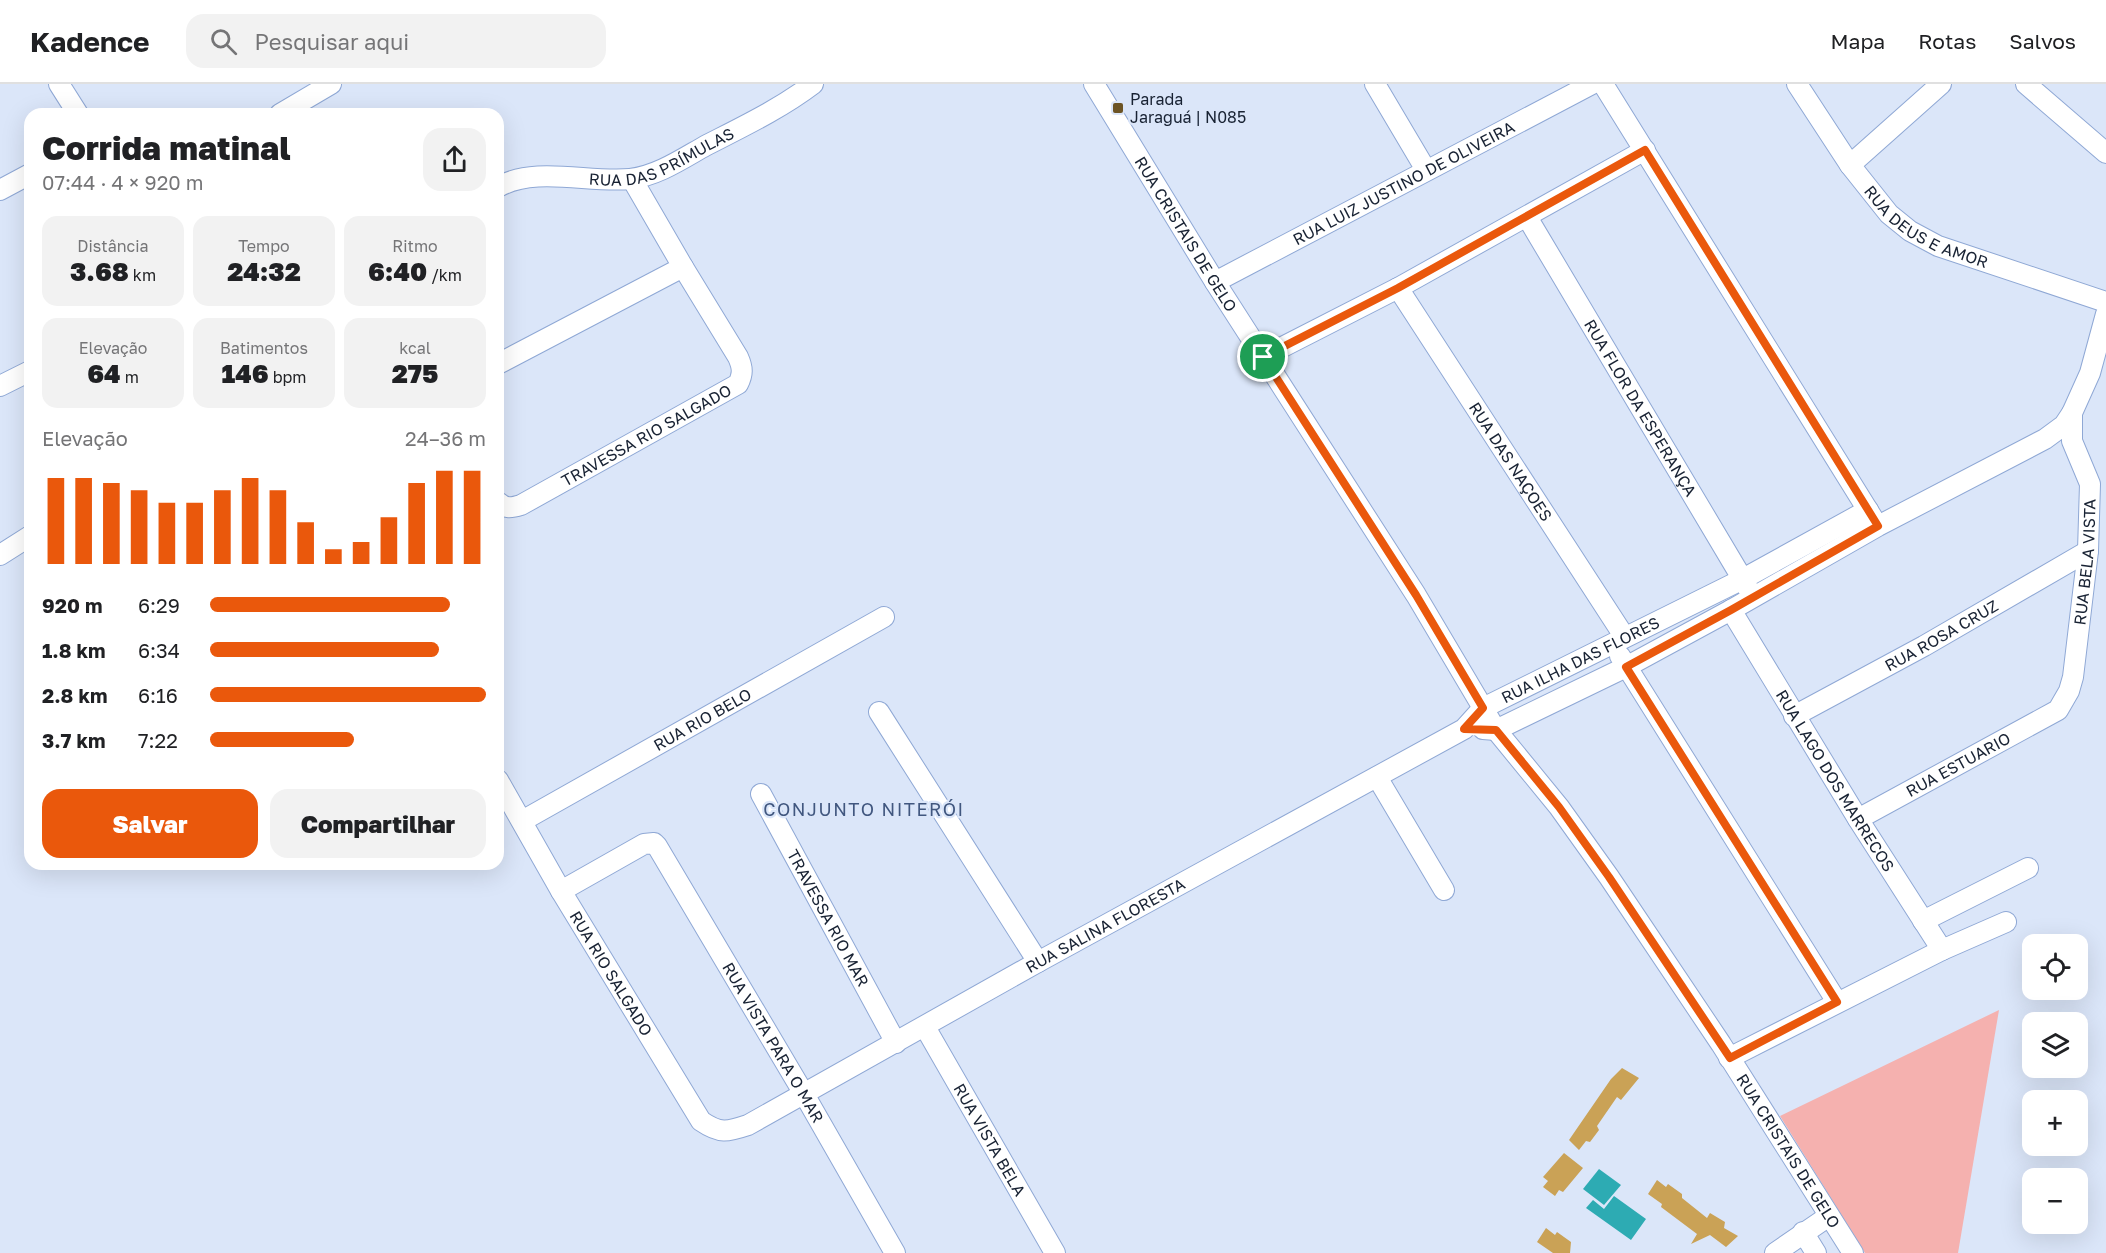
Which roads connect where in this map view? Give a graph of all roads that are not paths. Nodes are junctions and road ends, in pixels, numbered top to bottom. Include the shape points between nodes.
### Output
1 (59, 84) edge
2 (331, 84) edge
3 (813, 84) edge
4 (1094, 84) edge
5 (1375, 84) edge
6 (1592, 84) edge
7 (1603, 84) edge
8 (1797, 84) edge
9 (1941, 84) edge
10 (2026, 84) edge
11 (74, 108) edge
12 (290, 108) edge
13 (1645, 150) junction
14 (2106, 153) edge
15 (1850, 165) junction
16 (1426, 170) junction
17 (24, 177) edge
18 (632, 179) junction
19 (504, 185) edge
20 (0, 190) edge
21 (1527, 217) junction
22 (682, 267) junction
23 (1215, 282) junction
24 (1398, 288) junction
25 (2106, 302) edge
26 (2106, 314) edge
27 (1263, 357) junction
28 (504, 361) edge
29 (24, 374) edge
30 (0, 386) edge
31 (2072, 413) junction
32 (504, 507) edge
33 (1873, 518) junction
34 (24, 540) edge
35 (2088, 551) junction
36 (0, 555) edge
37 (1743, 579) junction
38 (1754, 597) junction
39 (1731, 610) junction
40 (884, 617) dead end
41 (1618, 640) junction
42 (1626, 667) junction
43 (1483, 708) junction
44 (2058, 710) joint
45 (879, 712) dead end
46 (1794, 716) junction
47 (1464, 729) junction
48 (1496, 730) junction
49 (1377, 777) junction
50 (504, 790) edge
51 (761, 794) dead end
52 (1858, 819) junction
53 (522, 821) junction
54 (2028, 868) dead end
55 (1444, 890) dead end
56 (561, 891) junction
57 (1923, 921) junction
58 (2006, 922) dead end
59 (1942, 950) junction
60 (1038, 962) junction
61 (1837, 1002) junction
62 (925, 1027) junction
63 (896, 1043) junction
64 (1730, 1058) junction
65 (804, 1094) junction
66 (748, 1125) joint
67 (1829, 1216) junction
68 (1803, 1233) junction
69 (895, 1253) edge
70 (1055, 1253) edge
71 (1775, 1253) edge
72 (1816, 1253) edge
73 (1853, 1253) edge

1 - 11 street
2 - 12 street
3 - 18 street, RUA DAS PRÍMULAS via 689,155
4 - 23 street, RUA CRISTAIS DE GELO
5 - 16 street
6 - 16 street, RUA LUIZ JUSTINO DE OLIVEIRA
7 - 13 street
8 - 15 street, RUA DEUS E AMOR
9 - 15 street
10 - 14 street
13 - 21 street
13 - 33 street
15 - 25 street, RUA DEUS E AMOR via 1889,214 1919,236 1938,246
16 - 23 street, RUA LUIZ JUSTINO DE OLIVEIRA
17 - 20 street
18 - 19 street, RUA DAS PRÍMULAS via 537,176
18 - 22 street
21 - 24 street
21 - 37 street, RUA FLOR DA ESPERANÇA
22 - 28 street
22 - 32 street, TRAVESSA RIO SALGADO via 738,357 742,375 738,384 521,505
23 - 27 street, RUA CRISTAIS DE GELO
24 - 27 street
24 - 41 street, RUA DAS NAÇOES
26 - 31 street, RUA BELA VISTA via 2090,373
27 - 43 street, RUA CRISTAIS DE GELO via 1416,595
29 - 30 street
31 - 33 street, RUA ILHA DAS FLORES via 2064,425 2045,439
31 - 35 street, RUA BELA VISTA via 2072,441 2090,484
33 - 37 street, RUA ILHA DAS FLORES
33 - 38 street, RUA ILHA DAS FLORES
34 - 36 street
35 - 44 street, RUA BELA VISTA via 2073,677
35 - 46 street, RUA ROSA CRUZ
37 - 38 street, RUA FLOR DA ESPERANÇA
37 - 41 street, RUA ILHA DAS FLORES
38 - 39 street, RUA ILHA DAS FLORES
39 - 42 street, RUA ILHA DAS FLORES
39 - 46 street, RUA LAGO DOS MARRECOS
40 - 53 street, RUA RIO BELO
41 - 42 street, RUA DAS NAÇOES
41 - 43 street, RUA ILHA DAS FLORES
42 - 48 street, RUA ILHA DAS FLORES
42 - 61 street, RUA DAS NAÇOES
43 - 47 street, RUA ILHA DAS FLORES
43 - 48 street, RUA CRISTAIS DE GELO
44 - 52 street, RUA ESTUARIO
45 - 60 street
46 - 52 street, RUA LAGO DOS MARRECOS
47 - 48 street, RUA ILHA DAS FLORES
47 - 49 street, RUA SALINA FLORESTA
48 - 64 street, RUA CRISTAIS DE GELO via 1609,877
49 - 55 street
49 - 60 street, RUA SALINA FLORESTA
50 - 53 street, RUA RIO SALGADO
51 - 63 street, TRAVESSA RIO MAR
52 - 57 street, RUA LAGO DOS MARRECOS
53 - 56 street, RUA RIO SALGADO
54 - 57 street
56 - 65 street, RUA VISTA PARA O MAR via 644,844 654,843
56 - 66 street, RUA RIO SALGADO via 701,1121 714,1130 729,1131
57 - 59 street, RUA LAGO DOS MARRECOS
58 - 59 street
59 - 61 street
60 - 62 street, RUA SALINA FLORESTA
61 - 64 street
62 - 63 street, RUA SALINA FLORESTA
62 - 70 street, RUA VISTA BELA
63 - 65 street, RUA SALINA FLORESTA
64 - 67 street, RUA CRISTAIS DE GELO
65 - 66 street, RUA SALINA FLORESTA
65 - 69 street, RUA VISTA PARA O MAR
67 - 68 street
67 - 73 street, RUA CRISTAIS DE GELO
68 - 71 street
68 - 72 street, RUA CRISTAIS DE GELO

